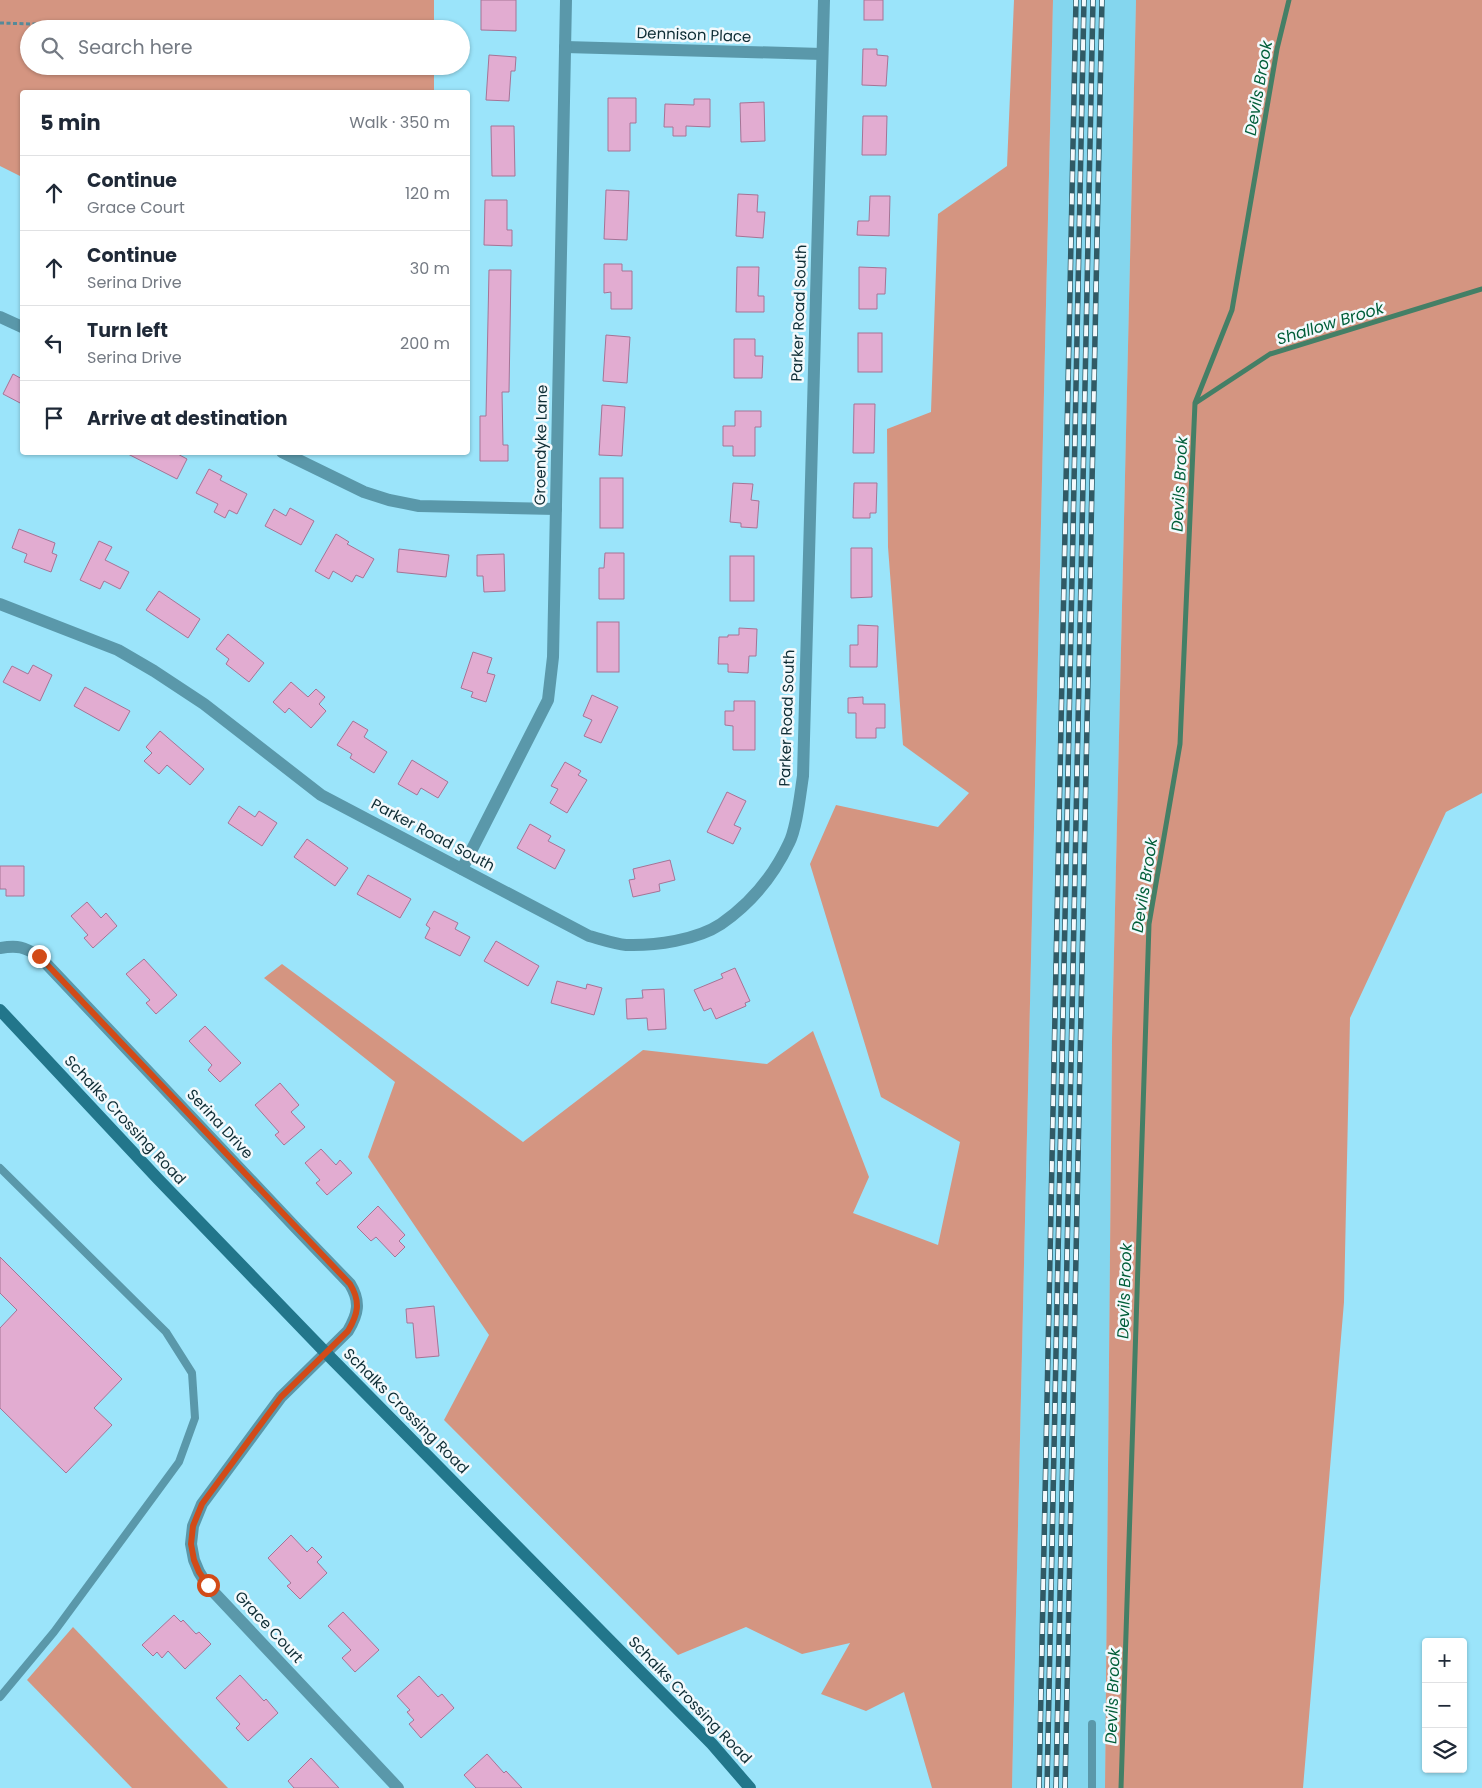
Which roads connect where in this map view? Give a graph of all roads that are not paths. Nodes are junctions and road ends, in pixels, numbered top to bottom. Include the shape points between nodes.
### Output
1 (566, 0) edge
2 (824, 0) edge
3 (565, 48) junction
4 (822, 54) junction
5 (0, 316) edge
6 (20, 326) edge
7 (288, 455) edge
8 (556, 509) junction
9 (0, 604) edge
10 (462, 869) junction
11 (0, 948) edge
12 (0, 1010) edge
13 (0, 1168) edge
14 (326, 1353) junction
15 (0, 1697) edge
16 (1092, 1724) dead end
17 (398, 1788) edge
18 (750, 1788) edge
19 (1092, 1788) edge

1 - 3 street, Groendyke Lane
2 - 4 street, Parker Road South
3 - 4 street, Dennison Place
3 - 8 street, Groendyke Lane
4 - 10 street, Parker Road South via 803,776 790,842 772,873 746,904 720,925 693,936 658,944 624,945 589,936
5 - 6 street
7 - 8 street via 364,492 389,500 419,506
8 - 10 street, Groendyke Lane via 553,658 548,700
9 - 10 street, Parker Road South via 125,654 204,704 322,795
11 - 14 street, Serina Drive via 14,945 39,956 350,1284 358,1304 356,1318
12 - 14 street, Schalks Crossing Road
13 - 15 lane via 166,1332 192,1373 196,1418 179,1462 54,1632
14 - 17 street, Grace Court via 281,1397 202,1504 193,1526 191,1544 194,1560 208,1585
14 - 18 street, Schalks Crossing Road via 712,1744
16 - 19 lane

